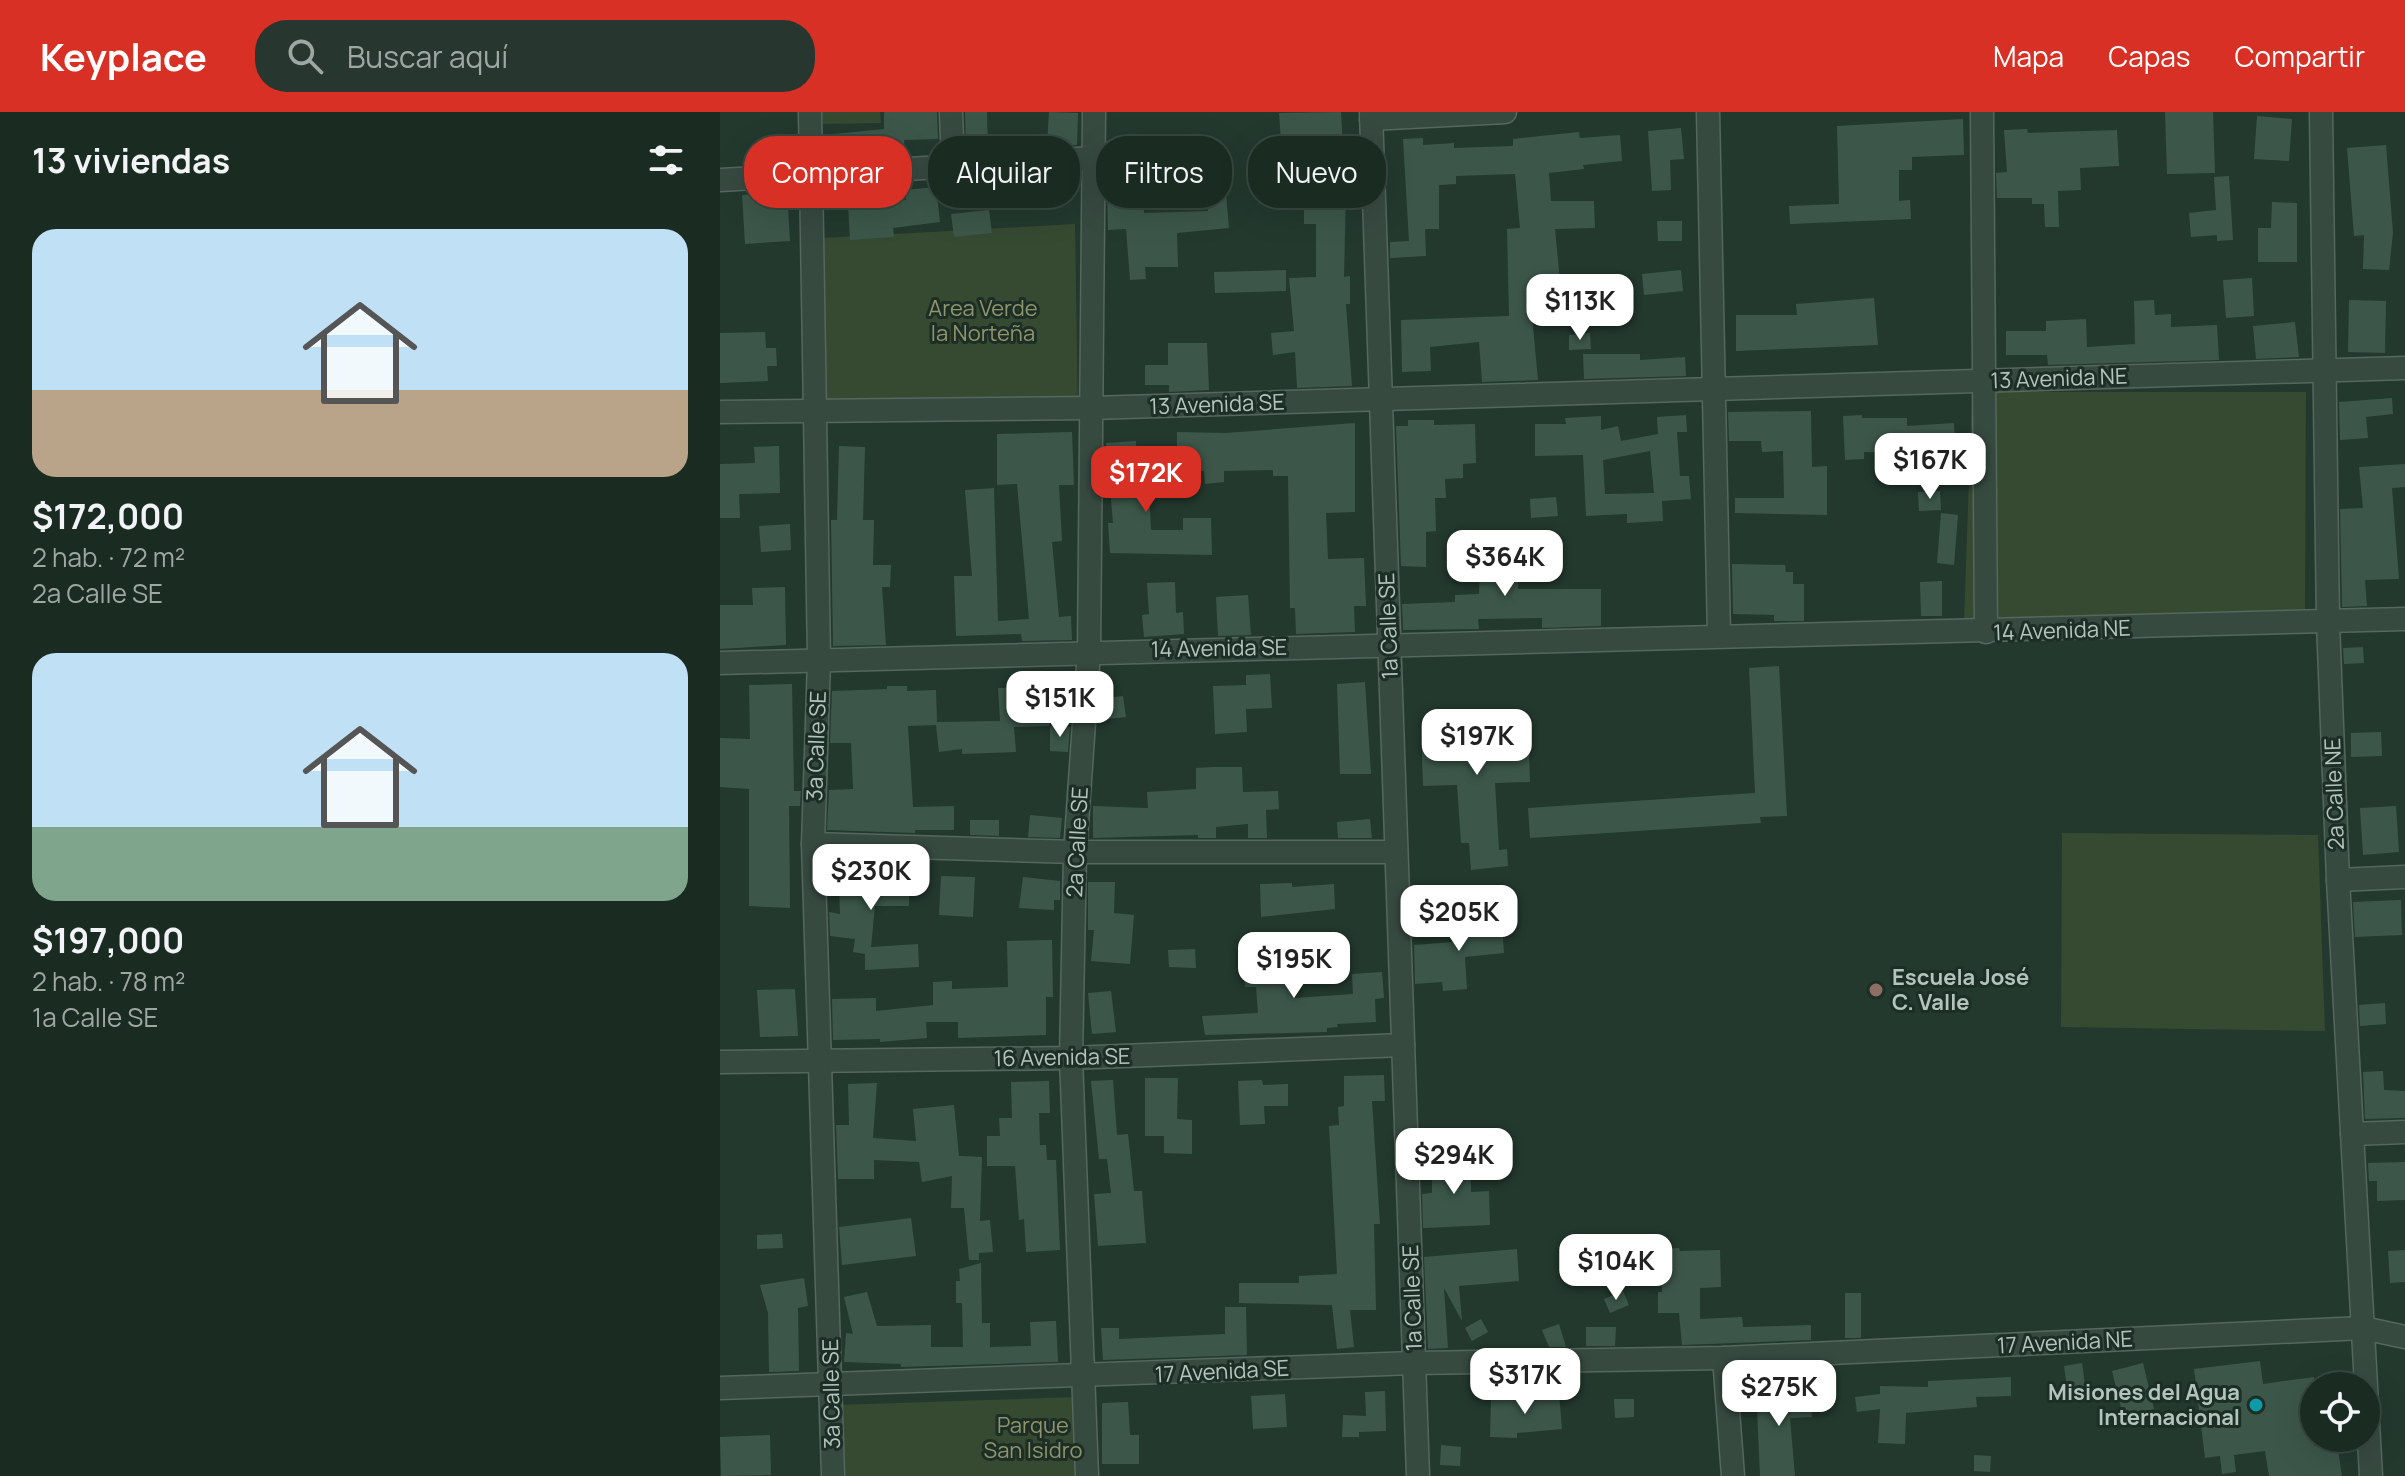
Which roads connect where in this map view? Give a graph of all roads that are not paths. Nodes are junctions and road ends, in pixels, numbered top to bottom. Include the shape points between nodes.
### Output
1 (810, 112) edge
2 (951, 112) edge
3 (1094, 112) edge
4 (1505, 112) edge
5 (1708, 112) edge
6 (1982, 112) edge
7 (2321, 112) edge
8 (1371, 116) edge
9 (810, 136) edge
10 (952, 136) edge
11 (1093, 158) junction
12 (1080, 159) edge
13 (744, 178) edge
14 (720, 180) edge
15 (811, 208) edge
16 (2405, 368) edge
17 (2324, 370) junction
18 (1984, 380) junction
19 (1714, 388) junction
20 (1381, 399) junction
21 (1092, 408) junction
22 (720, 412) edge
23 (814, 413) junction
24 (2405, 619) edge
25 (2328, 622) junction
26 (1986, 632) junction
27 (1719, 636) junction
28 (1389, 644) junction
29 (1089, 651) junction
30 (819, 660) junction
31 (720, 663) edge
32 (813, 844) junction
33 (1075, 852) junction
34 (1396, 852) junction
35 (2405, 877) edge
36 (2338, 880) junction
37 (1403, 1045) junction
38 (1071, 1058) junction
39 (821, 1060) junction
40 (720, 1062) edge
41 (2405, 1132) edge
42 (2352, 1134) junction
43 (2363, 1328) junction
44 (2405, 1337) edge
45 (1724, 1358) junction
46 (1414, 1363) junction
47 (1083, 1377) junction
48 (831, 1384) junction
49 (720, 1388) edge
50 (833, 1476) edge
51 (1087, 1476) edge
52 (1418, 1476) edge
53 (1733, 1476) edge
54 (2371, 1476) edge

1 - 9 street, 3a Calle SE
2 - 10 street
3 - 11 street, 2a Calle SE
4 - 8 street
5 - 19 street
6 - 18 street
7 - 17 street, 2a Calle NE
8 - 20 street, 1a Calle SE
11 - 12 street
11 - 21 street, 2a Calle SE
13 - 14 street
15 - 23 street, 3a Calle SE
16 - 17 street, 13 Avenida NE
17 - 18 street, 13 Avenida NE
17 - 25 street, 2a Calle NE
18 - 19 street, 13 Avenida NE
18 - 26 street
19 - 20 street, 13 Avenida SE
19 - 27 street
20 - 21 street, 13 Avenida SE
20 - 28 street, 1a Calle SE
21 - 23 street, 13 Avenida SE
21 - 29 street, 2a Calle SE
22 - 23 street, 13 Avenida SE
23 - 30 street, 3a Calle SE
24 - 25 street, 14 Avenida NE
25 - 26 street, 14 Avenida NE
25 - 36 street, 2a Calle NE
26 - 27 street, 14 Avenida NE
27 - 28 street, 14 Avenida SE
28 - 29 street, 14 Avenida SE
28 - 34 street, 1a Calle SE
29 - 30 street, 14 Avenida SE
29 - 33 street, 2a Calle SE
30 - 31 street, 14 Avenida SE
30 - 32 street, 3a Calle SE
32 - 33 street
32 - 39 street, 3a Calle SE
33 - 34 street
33 - 38 street, 2a Calle SE
34 - 37 street, 1a Calle SE
35 - 36 street
36 - 42 street, 2a Calle NE
37 - 38 street, 16 Avenida SE
37 - 46 street, 1a Calle SE
38 - 39 street, 16 Avenida SE
38 - 47 street, 2a Calle SE
39 - 40 street, 16 Avenida SE
39 - 48 street, 3a Calle SE
41 - 42 street
42 - 43 street, 2a Calle NE
43 - 44 street, 17 Avenida NE
43 - 45 street, 17 Avenida NE
43 - 54 street, 2a Calle NE
45 - 46 street, 17 Avenida SE
45 - 53 street
46 - 47 street, 17 Avenida SE
46 - 52 street, 1a Calle SE
47 - 48 street, 17 Avenida SE
47 - 51 street, 2a Calle SE
48 - 49 street, 17 Avenida SE
48 - 50 street, 3a Calle SE

